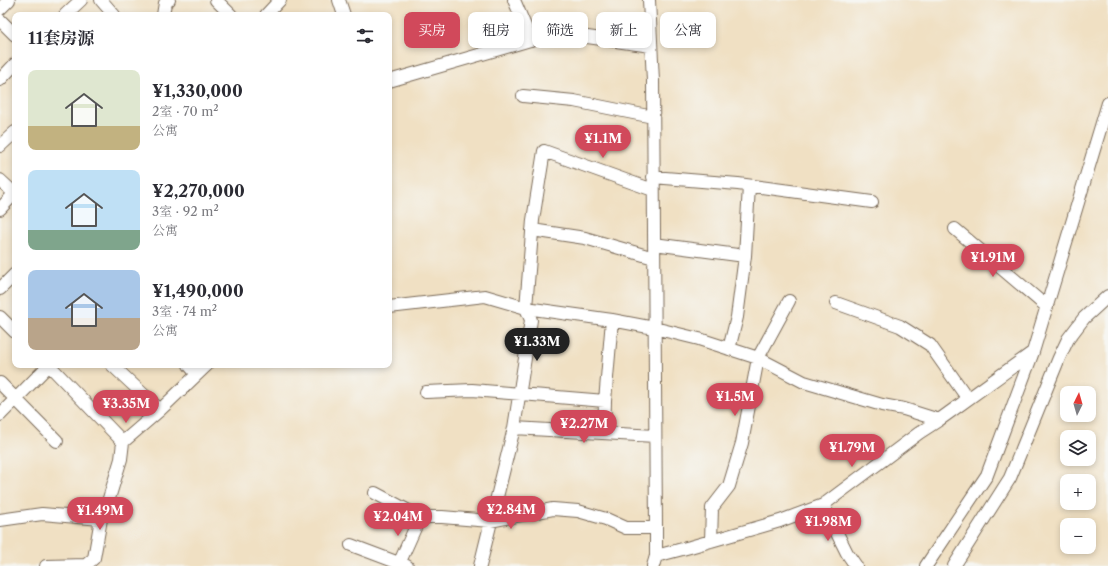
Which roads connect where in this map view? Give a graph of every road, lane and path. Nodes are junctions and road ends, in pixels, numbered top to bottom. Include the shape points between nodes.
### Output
1 (9, 0) edge
2 (81, 0) edge
3 (100, 0) edge
4 (170, 0) edge
5 (216, 0) edge
6 (280, 0) edge
7 (339, 0) edge
8 (514, 0) edge
9 (648, 0) edge
10 (0, 10) edge
11 (69, 12) edge
12 (111, 12) edge
13 (164, 12) edge
14 (228, 12) edge
15 (269, 12) edge
16 (343, 12) edge
17 (649, 12) edge
18 (0, 20) edge
19 (12, 32) edge
20 (596, 38) edge
21 (531, 40) junction
22 (651, 48) edge
23 (12, 67) edge
24 (0, 80) edge
25 (392, 80) edge
26 (523, 96) dead end
27 (1108, 103) edge
28 (653, 117) junction
29 (12, 135) edge
30 (0, 146) edge
31 (653, 177) junction
32 (0, 180) edge
33 (750, 186) junction
34 (653, 190) junction
35 (12, 191) edge
36 (12, 197) edge
37 (872, 202) dead end
38 (0, 209) edge
39 (955, 229) dead end
40 (532, 230) junction
41 (654, 244) junction
42 (745, 256) junction
43 (654, 258) junction
44 (12, 277) edge
45 (0, 289) edge
46 (1108, 296) edge
47 (789, 301) dead end
48 (836, 304) dead end
49 (392, 307) edge
50 (1046, 307) junction
51 (526, 308) junction
52 (548, 311) junction
53 (0, 317) edge
54 (531, 320) junction
55 (612, 320) junction
56 (654, 328) junction
57 (12, 329) edge
58 (729, 349) junction
59 (1033, 352) junction
60 (758, 358) junction
61 (46, 368) edge
62 (52, 368) edge
63 (115, 368) edge
64 (192, 368) edge
65 (204, 368) edge
66 (197, 374) junction
67 (0, 383) edge
68 (426, 392) dead end
69 (520, 394) junction
70 (16, 399) junction
71 (968, 399) junction
72 (605, 401) junction
73 (160, 410) junction
74 (0, 415) edge
75 (939, 420) junction
76 (514, 428) junction
77 (604, 433) junction
78 (655, 436) junction
79 (57, 441) dead end
80 (123, 442) junction
81 (375, 492) dead end
82 (823, 505) junction
83 (420, 517) junction
84 (101, 519) junction
85 (0, 520) edge
86 (490, 521) junction
87 (656, 528) junction
88 (711, 541) junction
89 (351, 545) dead end
90 (654, 561) edge
91 (401, 565) edge
92 (46, 566) edge
93 (480, 566) edge
94 (856, 566) edge
95 (926, 566) edge
96 (954, 566) edge

1 - 10 street
2 - 11 street
3 - 12 street
4 - 13 street via 165,3
5 - 14 street
6 - 15 street
7 - 16 street
8 - 21 street
9 - 17 street
18 - 19 street
20 - 21 street via 559,33
21 - 25 street
22 - 28 street
23 - 24 street
26 - 28 street via 574,101
27 - 50 street
28 - 31 street
29 - 30 street
31 - 33 street
31 - 34 street
32 - 35 street
33 - 37 street
33 - 42 street
34 - 40 street via 544,151
34 - 41 street
36 - 38 street
39 - 50 street
40 - 43 street via 585,238
40 - 51 street
41 - 42 street
41 - 43 street
42 - 58 street via 737,318
43 - 56 street
44 - 45 street
46 - 96 street via 1084,318 1068,339 1010,478
47 - 60 street
48 - 71 street via 900,326 930,346
49 - 51 street via 485,296
50 - 59 street
51 - 52 street
51 - 54 street
52 - 54 street
52 - 55 street
53 - 57 street
54 - 69 street
55 - 56 street
55 - 72 street
56 - 58 street
56 - 78 street
58 - 60 street
59 - 71 street
59 - 95 street via 987,475
60 - 75 street via 804,382
60 - 88 street via 742,443 729,486 712,508
61 - 70 street
62 - 80 street
63 - 73 street
64 - 66 street
65 - 66 street
66 - 73 street
67 - 70 street
68 - 69 street via 472,390
69 - 72 street
69 - 76 street
70 - 74 street
70 - 79 street
71 - 75 street
72 - 77 street
73 - 80 street
75 - 82 street via 919,432
76 - 77 street
76 - 86 street
77 - 78 street
78 - 87 street
80 - 84 street via 121,459
81 - 83 street
82 - 88 street via 780,521
82 - 94 street
83 - 86 street
83 - 91 street
84 - 85 street via 42,514
84 - 92 street via 94,558 86,565
86 - 87 street via 553,509 578,511 626,528
86 - 93 street
87 - 90 street
88 - 90 street
89 - 91 street

